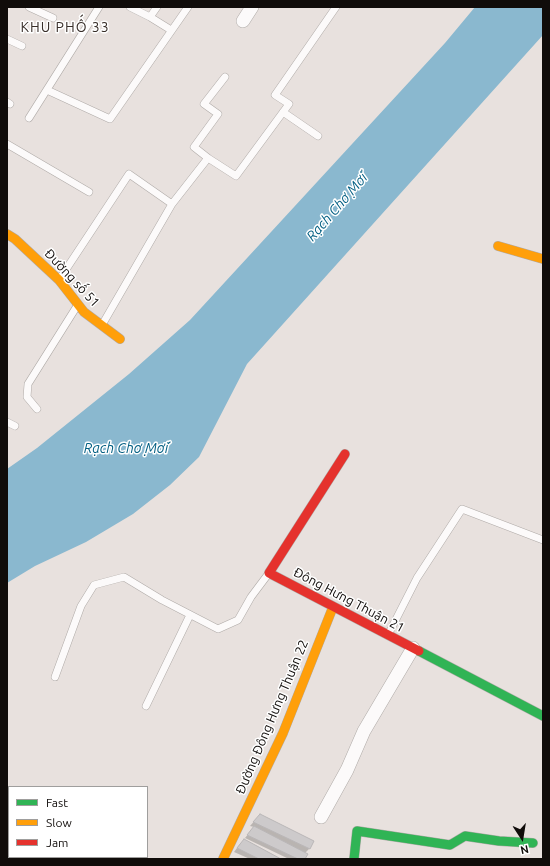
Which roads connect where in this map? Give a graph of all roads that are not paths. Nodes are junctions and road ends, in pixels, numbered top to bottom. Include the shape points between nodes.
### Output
1 (29, 7) edge
2 (99, 7) edge
3 (130, 7) edge
4 (157, 7) edge
5 (188, 7) edge
6 (252, 7) edge
7 (336, 7) edge
8 (150, 17) junction
9 (53, 18) dead end
10 (243, 21) dead end
11 (171, 30) junction
12 (7, 39) edge
13 (22, 46) dead end
14 (225, 77) dead end
15 (47, 90) junction
16 (283, 112) junction
17 (29, 118) dead end
18 (318, 136) dead end
19 (7, 144) edge
20 (208, 158) junction
21 (90, 192) dead end
22 (172, 204) junction
23 (7, 234) edge
24 (498, 246) dead end
25 (543, 259) edge
26 (59, 280) junction
27 (78, 304) junction
28 (102, 325) junction
29 (120, 339) dead end
30 (37, 409) dead end
31 (7, 422) edge
32 (15, 426) dead end
33 (344, 454) dead end
34 (543, 540) edge
35 (269, 573) junction
36 (333, 606) junction
37 (190, 615) junction
38 (388, 635) junction
39 (413, 648) junction
40 (55, 678) dead end
41 (146, 706) dead end
42 (543, 716) edge
43 (321, 817) dead end
44 (536, 843) dead end
45 (223, 859) edge
46 (354, 859) edge

1 - 9 lane
2 - 15 lane
3 - 8 lane
4 - 8 lane
5 - 11 lane
6 - 10 street
7 - 16 lane via 275,95 289,104
8 - 11 lane
11 - 15 lane via 110,120
12 - 13 lane
14 - 20 lane via 204,104 218,114 194,148
15 - 17 lane
16 - 18 lane
16 - 20 lane via 236,176
19 - 21 lane
20 - 22 lane
22 - 26 lane via 129,174
22 - 28 lane
23 - 26 street, Đường số 51
24 - 25 street
26 - 27 street, Đường số 51
27 - 28 street, Đường số 51 via 84,312
27 - 30 lane via 28,384 26,397
28 - 29 street, Đường số 51
31 - 32 lane
33 - 35 street
34 - 38 lane via 462,509 417,578
35 - 36 street, Đông Hưng Thuận 21
35 - 37 lane via 238,620 218,629
36 - 38 street, Đông Hưng Thuận 21
36 - 45 street, Đường Đông Hưng Thuận 22 via 283,733
37 - 40 lane via 124,577 94,586 81,606
37 - 41 lane
38 - 39 street, Đông Hưng Thuận 21
39 - 42 street, Đông Hưng Thuận 21
39 - 43 street via 364,731 347,770
44 - 46 street via 465,836 450,845 357,831

